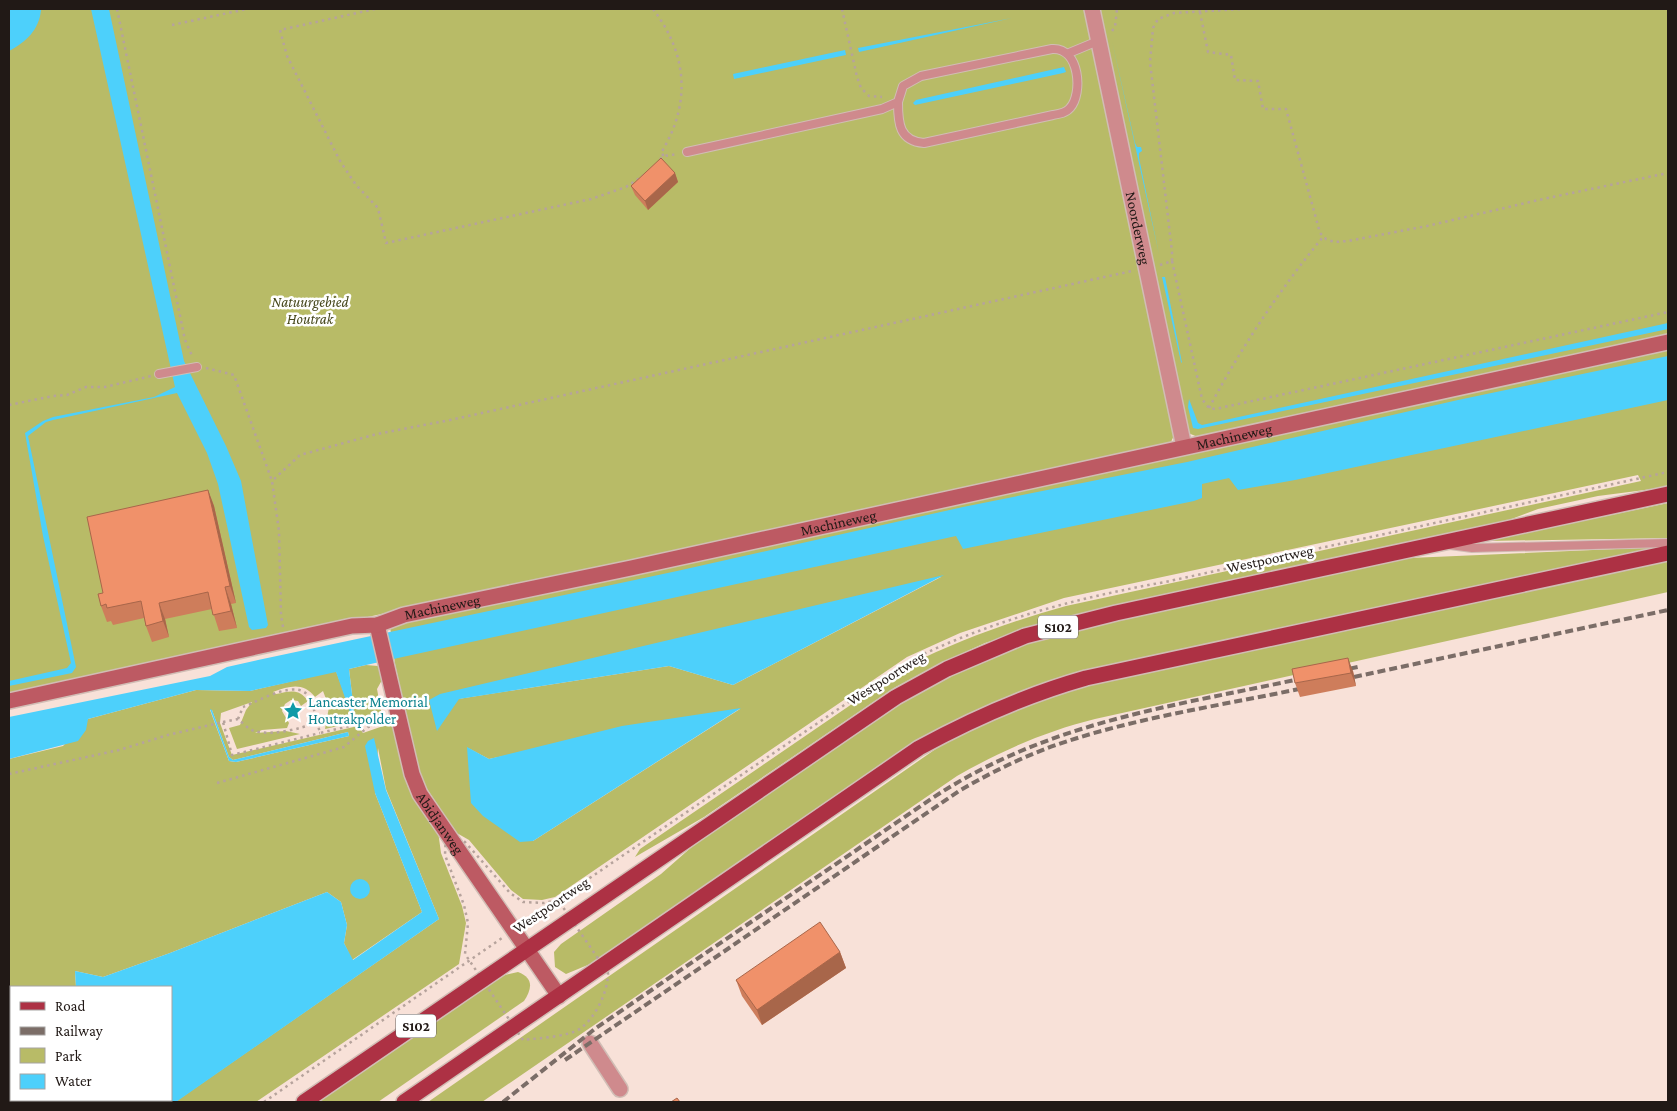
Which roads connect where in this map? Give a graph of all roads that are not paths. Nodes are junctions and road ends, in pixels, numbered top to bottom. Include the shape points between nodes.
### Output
1 (1092, 9) edge
2 (1098, 41) junction
3 (1069, 53) junction
4 (898, 99) junction
5 (687, 152) road end
6 (1668, 342) edge
7 (198, 366) road end
8 (159, 374) dead end
9 (1184, 447) junction
10 (1668, 494) edge
11 (1668, 543) edge
12 (1441, 544) junction
13 (1668, 553) edge
14 (378, 630) junction
15 (9, 701) edge
16 (527, 950) junction
17 (559, 996) junction
18 (590, 1043) dead end
19 (620, 1089) dead end
20 (304, 1102) edge
21 (404, 1102) edge

1 - 2 street, Noorderweg
2 - 3 lane
2 - 9 street, Noorderweg
3 - 4 lane via 1058,49 1045,50 922,76 903,86
3 - 4 lane via 1075,67 1077,90 1072,106 1062,113 924,143 910,140 902,130
4 - 5 lane via 874,111
6 - 9 street, Machineweg
7 - 8 lane
9 - 14 street, Machineweg via 404,615
10 - 12 main road, Westpoortweg / S102
11 - 12 lane via 1472,548
12 - 16 main road, Westpoortweg / S102 via 1097,618 1025,636 981,654 896,697
13 - 17 main road via 1096,676 1037,692 959,726 919,748
14 - 15 street, Machineweg via 352,626
14 - 16 street, Abidjanweg via 412,774 420,794
16 - 17 street, Abidjanweg
16 - 20 main road, Westpoortweg / S102
17 - 21 main road
18 - 19 street

